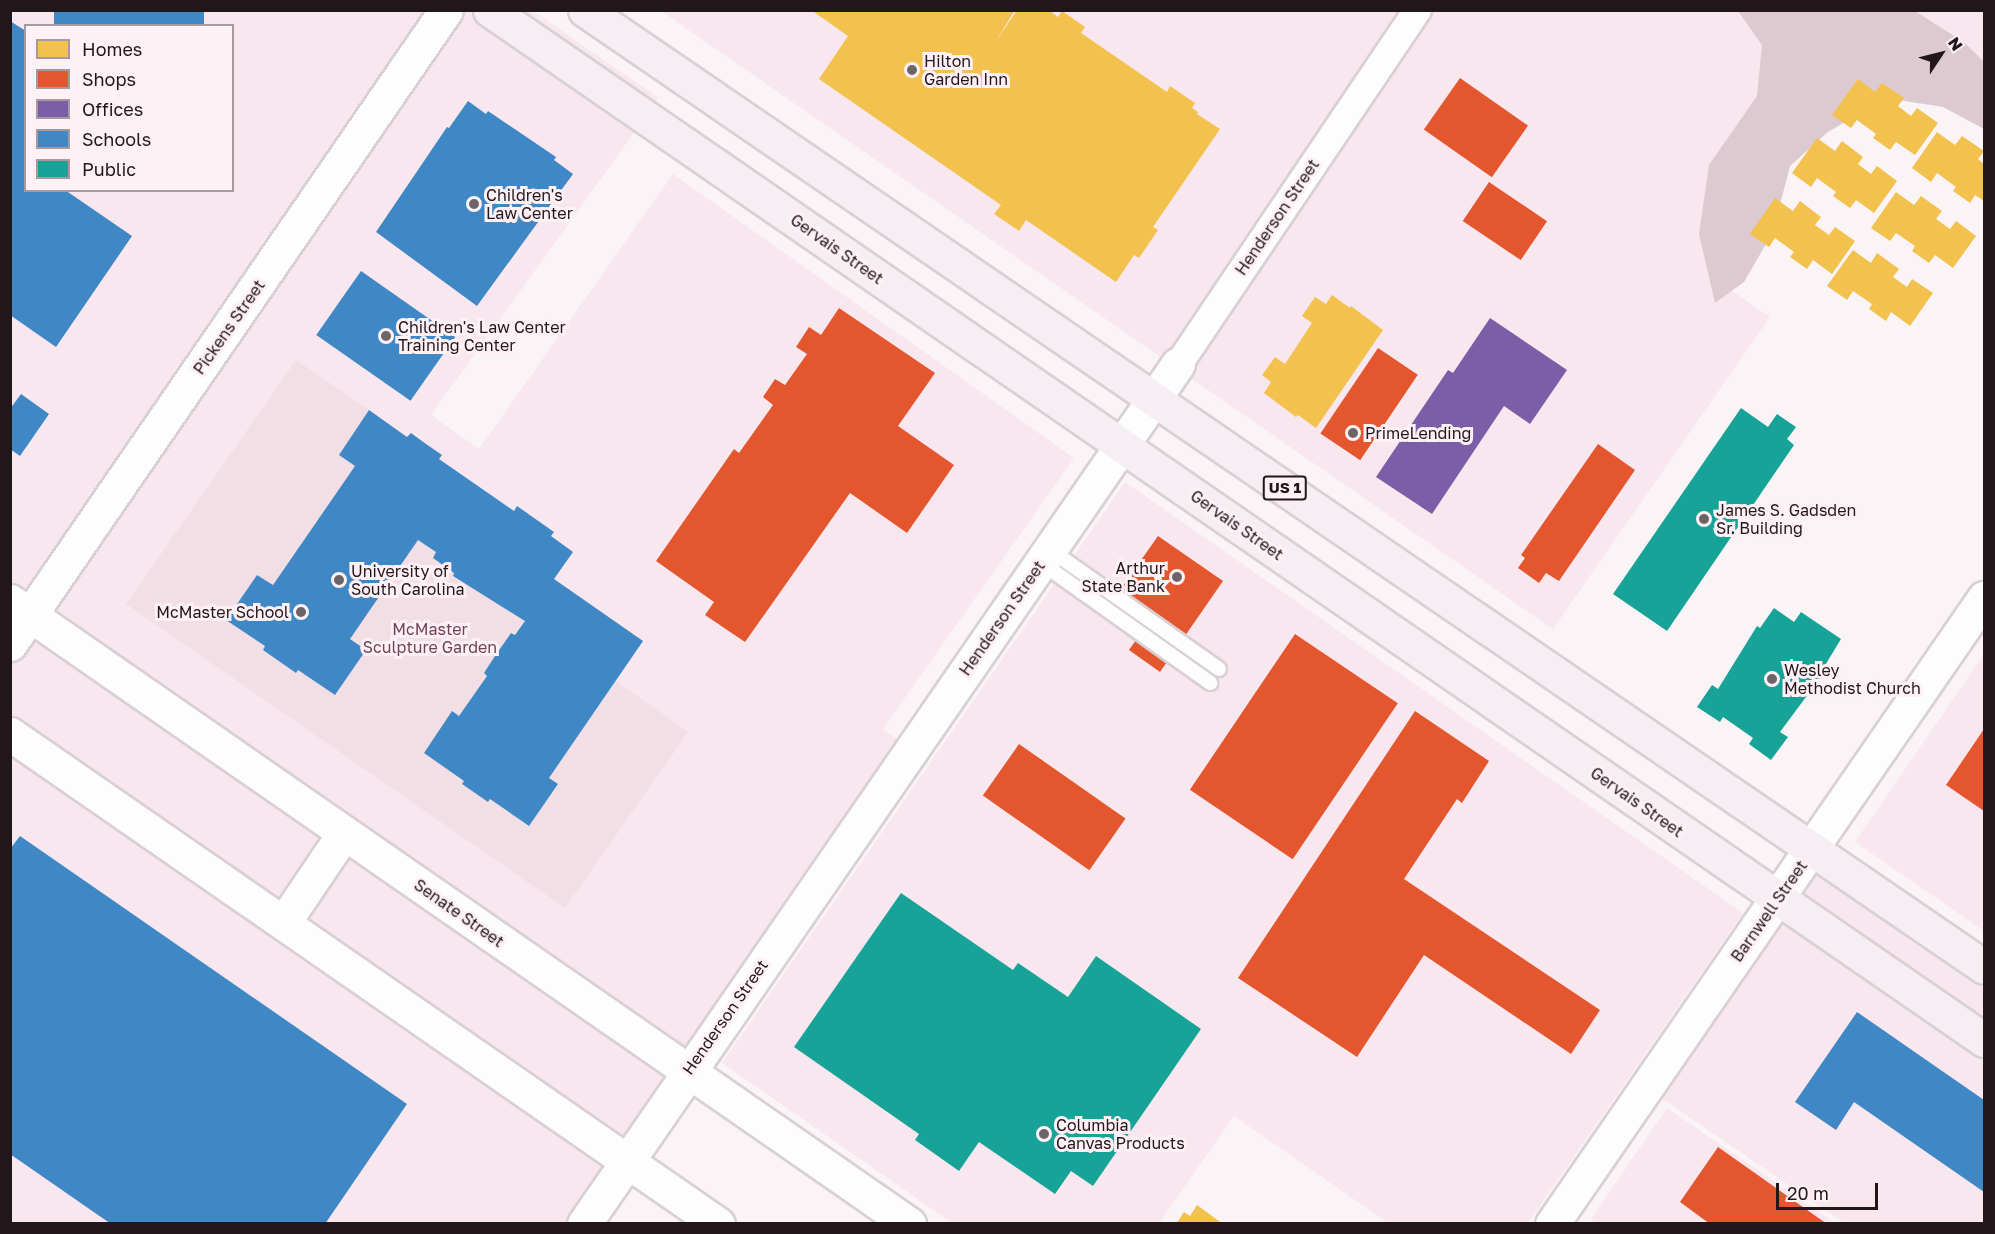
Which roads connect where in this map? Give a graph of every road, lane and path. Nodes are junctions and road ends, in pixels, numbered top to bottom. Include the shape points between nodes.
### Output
1 (446, 10) edge
2 (490, 10) edge
3 (585, 10) edge
4 (1417, 10) edge
5 (1178, 364) joint
6 (1155, 398) junction
7 (1121, 446) junction
8 (1045, 556) junction
9 (1984, 598) edge
10 (20, 608) edge
11 (10, 644) edge
12 (1220, 669) dead end
13 (1210, 683) dead end
14 (10, 734) edge
15 (344, 833) junction
16 (1812, 849) junction
17 (1777, 898) junction
18 (284, 922) junction
19 (1984, 967) edge
20 (1984, 1040) edge
21 (688, 1071) junction
22 (627, 1161) junction
23 (584, 1224) edge
24 (718, 1224) edge
25 (909, 1224) edge
26 (1552, 1224) edge

1 - 10 street, Pickens Street
2 - 7 main road, Gervais Street
3 - 6 main road, US 1
4 - 5 street, Henderson Street
5 - 6 street, Henderson Street
6 - 7 street, Henderson Street
6 - 16 main road, US 1
7 - 8 street, Henderson Street
7 - 17 main road, Gervais Street
8 - 12 lane
8 - 13 lane
8 - 21 street, Henderson Street
9 - 16 street, Barnwell Street
10 - 11 street, Pickens Street
10 - 15 street, Senate Street
14 - 18 street
15 - 18 street
15 - 21 street, Senate Street
16 - 17 street, Barnwell Street
16 - 19 main road, US 1
17 - 20 main road, Gervais Street
17 - 26 street, Barnwell Street
18 - 22 street
21 - 22 street, Henderson Street
21 - 25 street, Senate Street
22 - 23 street, Henderson Street
22 - 24 street

